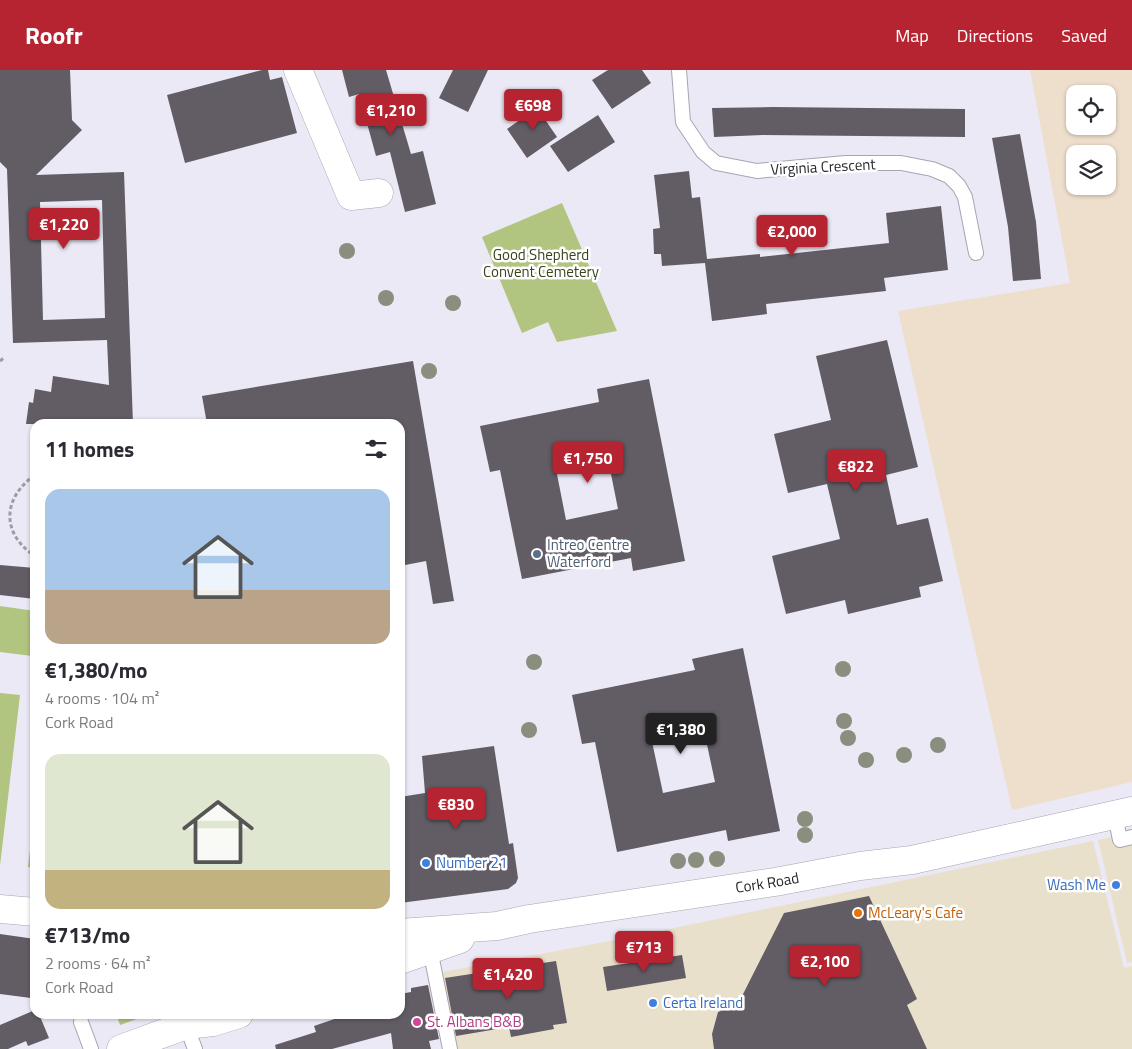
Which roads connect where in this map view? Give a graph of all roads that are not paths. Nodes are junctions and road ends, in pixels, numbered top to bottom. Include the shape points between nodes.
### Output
1 (298, 70) edge
2 (679, 70) edge
3 (379, 193) dead end
4 (976, 253) dead end
5 (1124, 813) edge
6 (1132, 837) edge
7 (0, 909) edge
8 (30, 912) edge
9 (497, 926) junction
10 (405, 933) edge
11 (430, 949) junction
12 (405, 958) edge
13 (223, 1019) edge
14 (81, 1022) dead end
15 (194, 1029) edge
16 (91, 1049) edge
17 (121, 1049) edge
18 (450, 1049) edge

1 - 3 main road via 351,196
2 - 4 lane, Virginia Crescent via 683,122 703,152 716,163 757,171 846,163 901,164 932,169 949,176 966,197
5 - 6 lane via 1120,840
5 - 9 main road, Cork Road via 912,860
7 - 8 main road
9 - 10 main road, Cork Road
9 - 11 main road
11 - 12 main road
11 - 18 lane
13 - 15 main road
14 - 16 lane
15 - 17 main road

